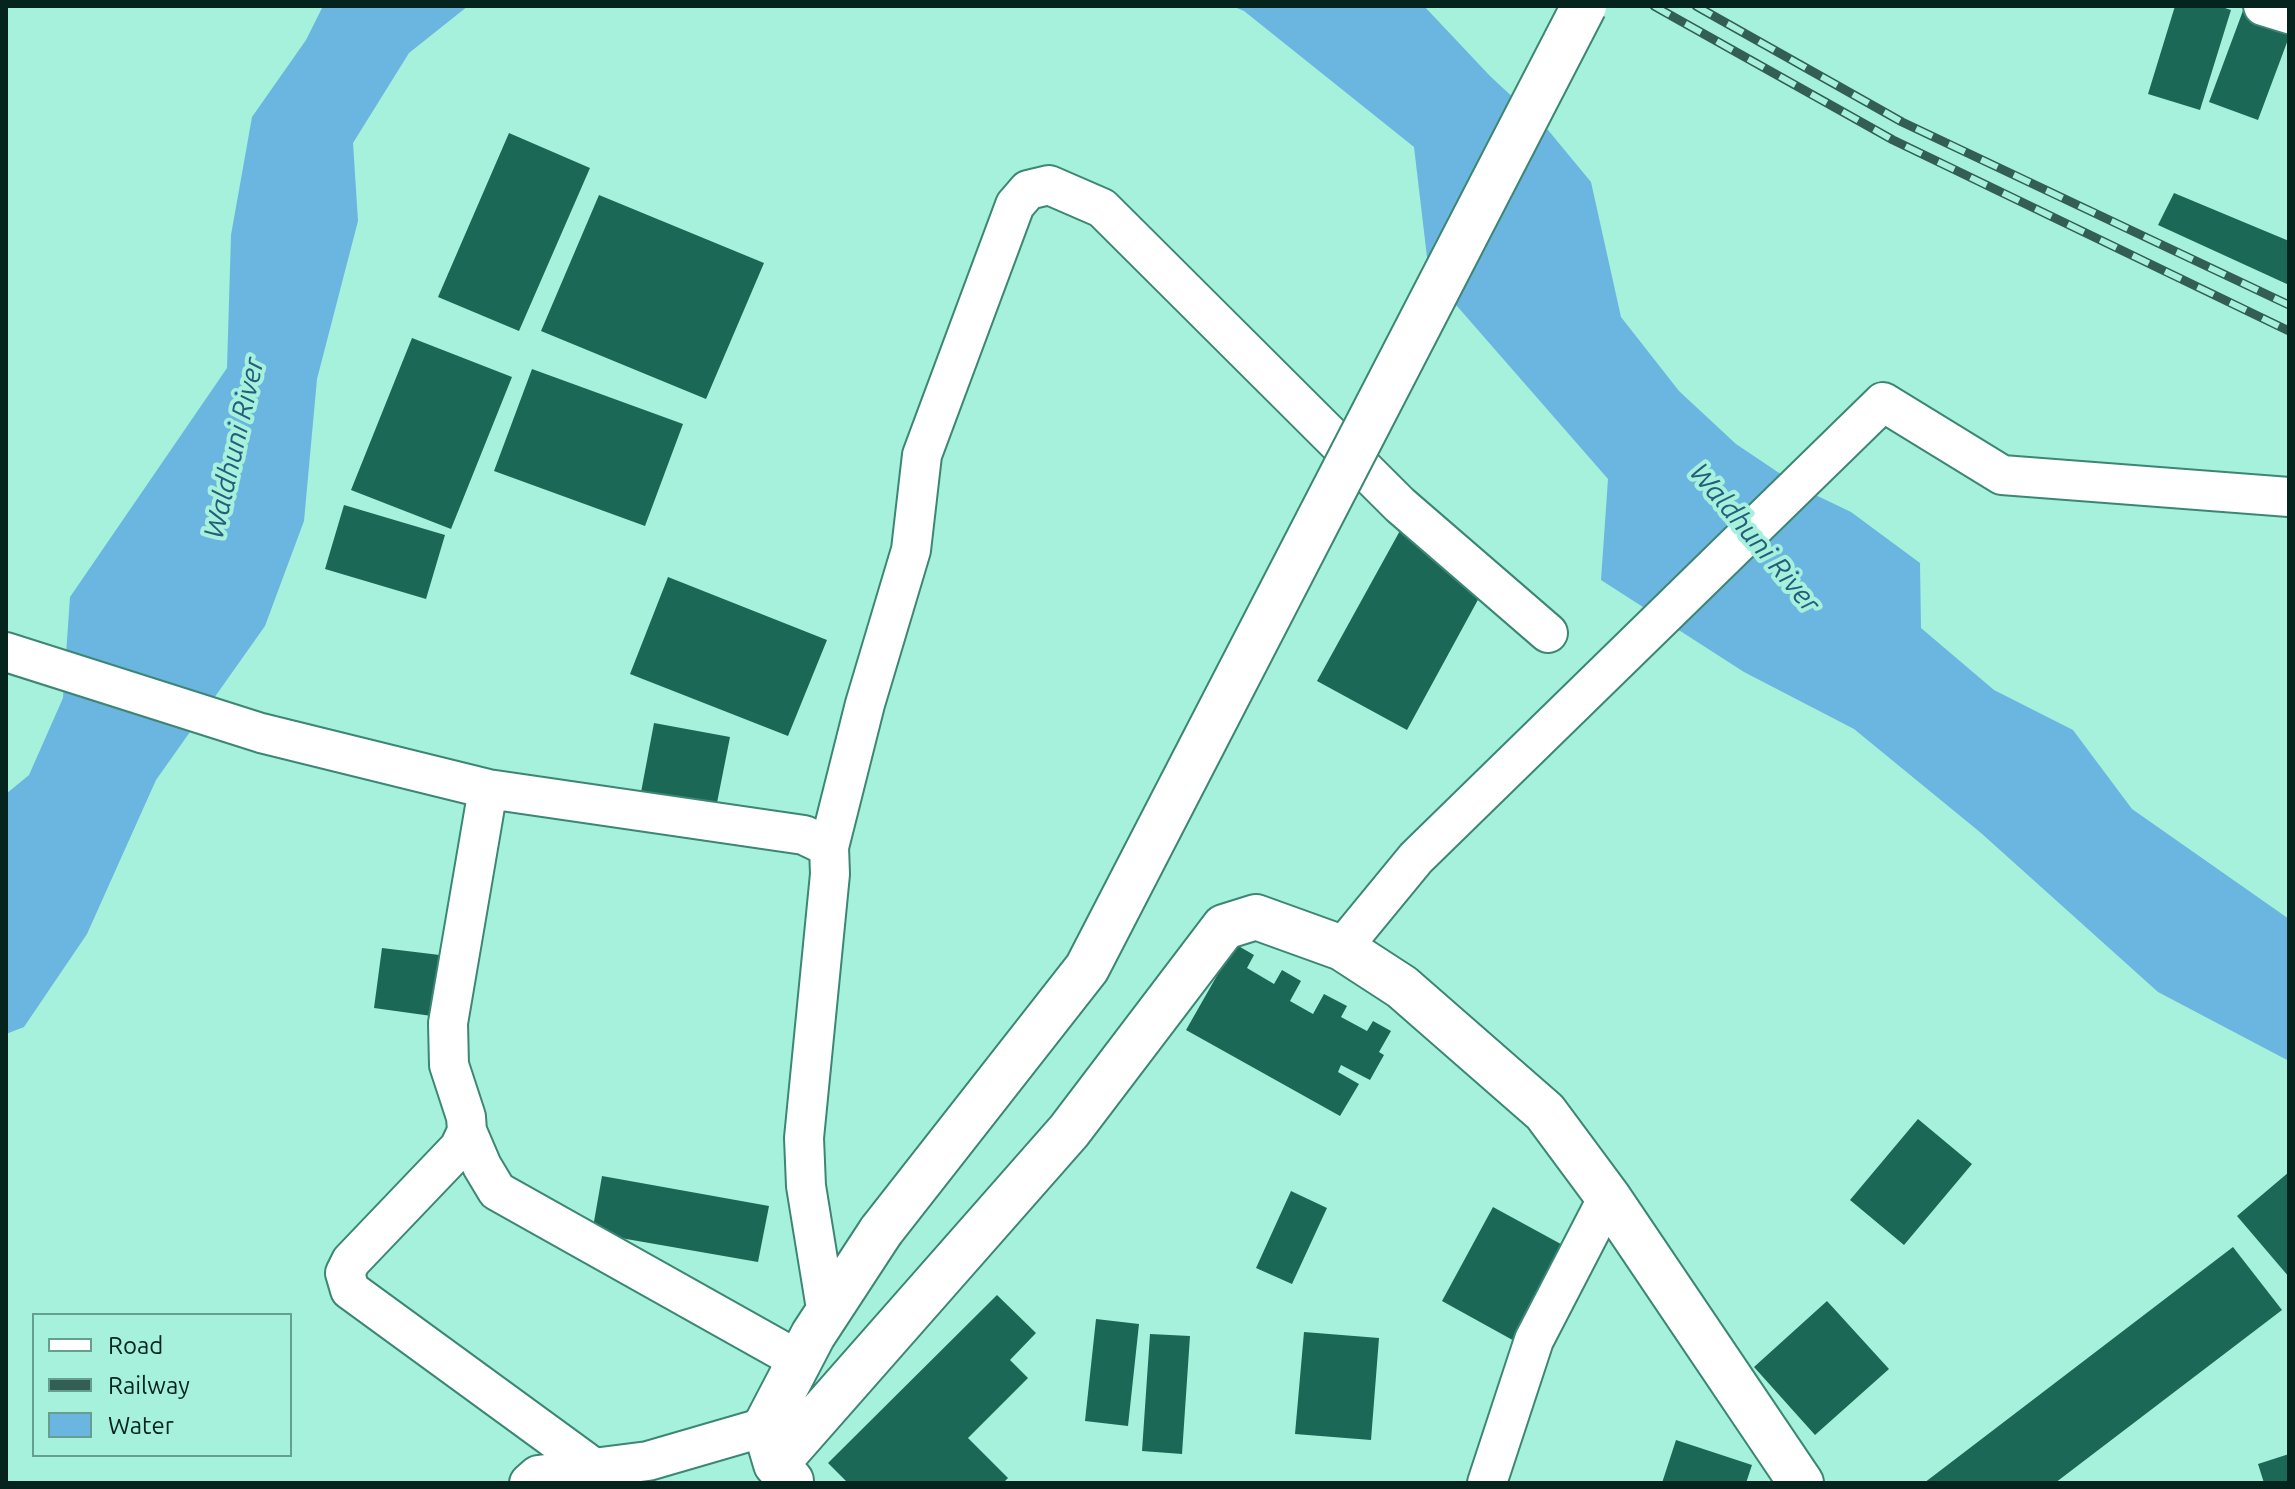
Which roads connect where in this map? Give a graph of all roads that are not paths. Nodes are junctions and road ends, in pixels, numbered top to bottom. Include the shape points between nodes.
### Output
1 (1584, 6) edge
2 (2263, 6) edge
3 (2289, 14) edge
4 (2289, 497) edge
5 (1548, 633) dead end
6 (6, 652) edge
7 (488, 789) junction
8 (829, 847) junction
9 (1342, 948) junction
10 (467, 1131) junction
11 (1608, 1197) junction
12 (827, 1315) junction
13 (800, 1361) junction
14 (778, 1458) edge
15 (594, 1468) junction
16 (529, 1483) edge
17 (1487, 1483) edge
18 (1801, 1483) edge

1 - 12 main road, bridge via 1087,968 881,1231
2 - 3 street
4 - 9 street via 2002,475 1883,402 1416,858
5 - 8 street via 1400,505 1102,208 1049,185 1028,190 1015,205 922,455 911,550
6 - 7 street via 261,733
7 - 8 street via 804,835
7 - 10 street via 448,1023 449,1065
8 - 12 street via 804,1138 806,1186
9 - 11 main road via 1402,987 1545,1112
9 - 14 main road via 1256,917 1224,927 1069,1131
10 - 13 street via 497,1191
10 - 15 street via 459,1148 351,1261 345,1273 350,1290
11 - 17 street via 1534,1340
11 - 18 main road
12 - 13 main road
13 - 14 main road
14 - 15 street via 648,1461
15 - 16 street via 538,1475

